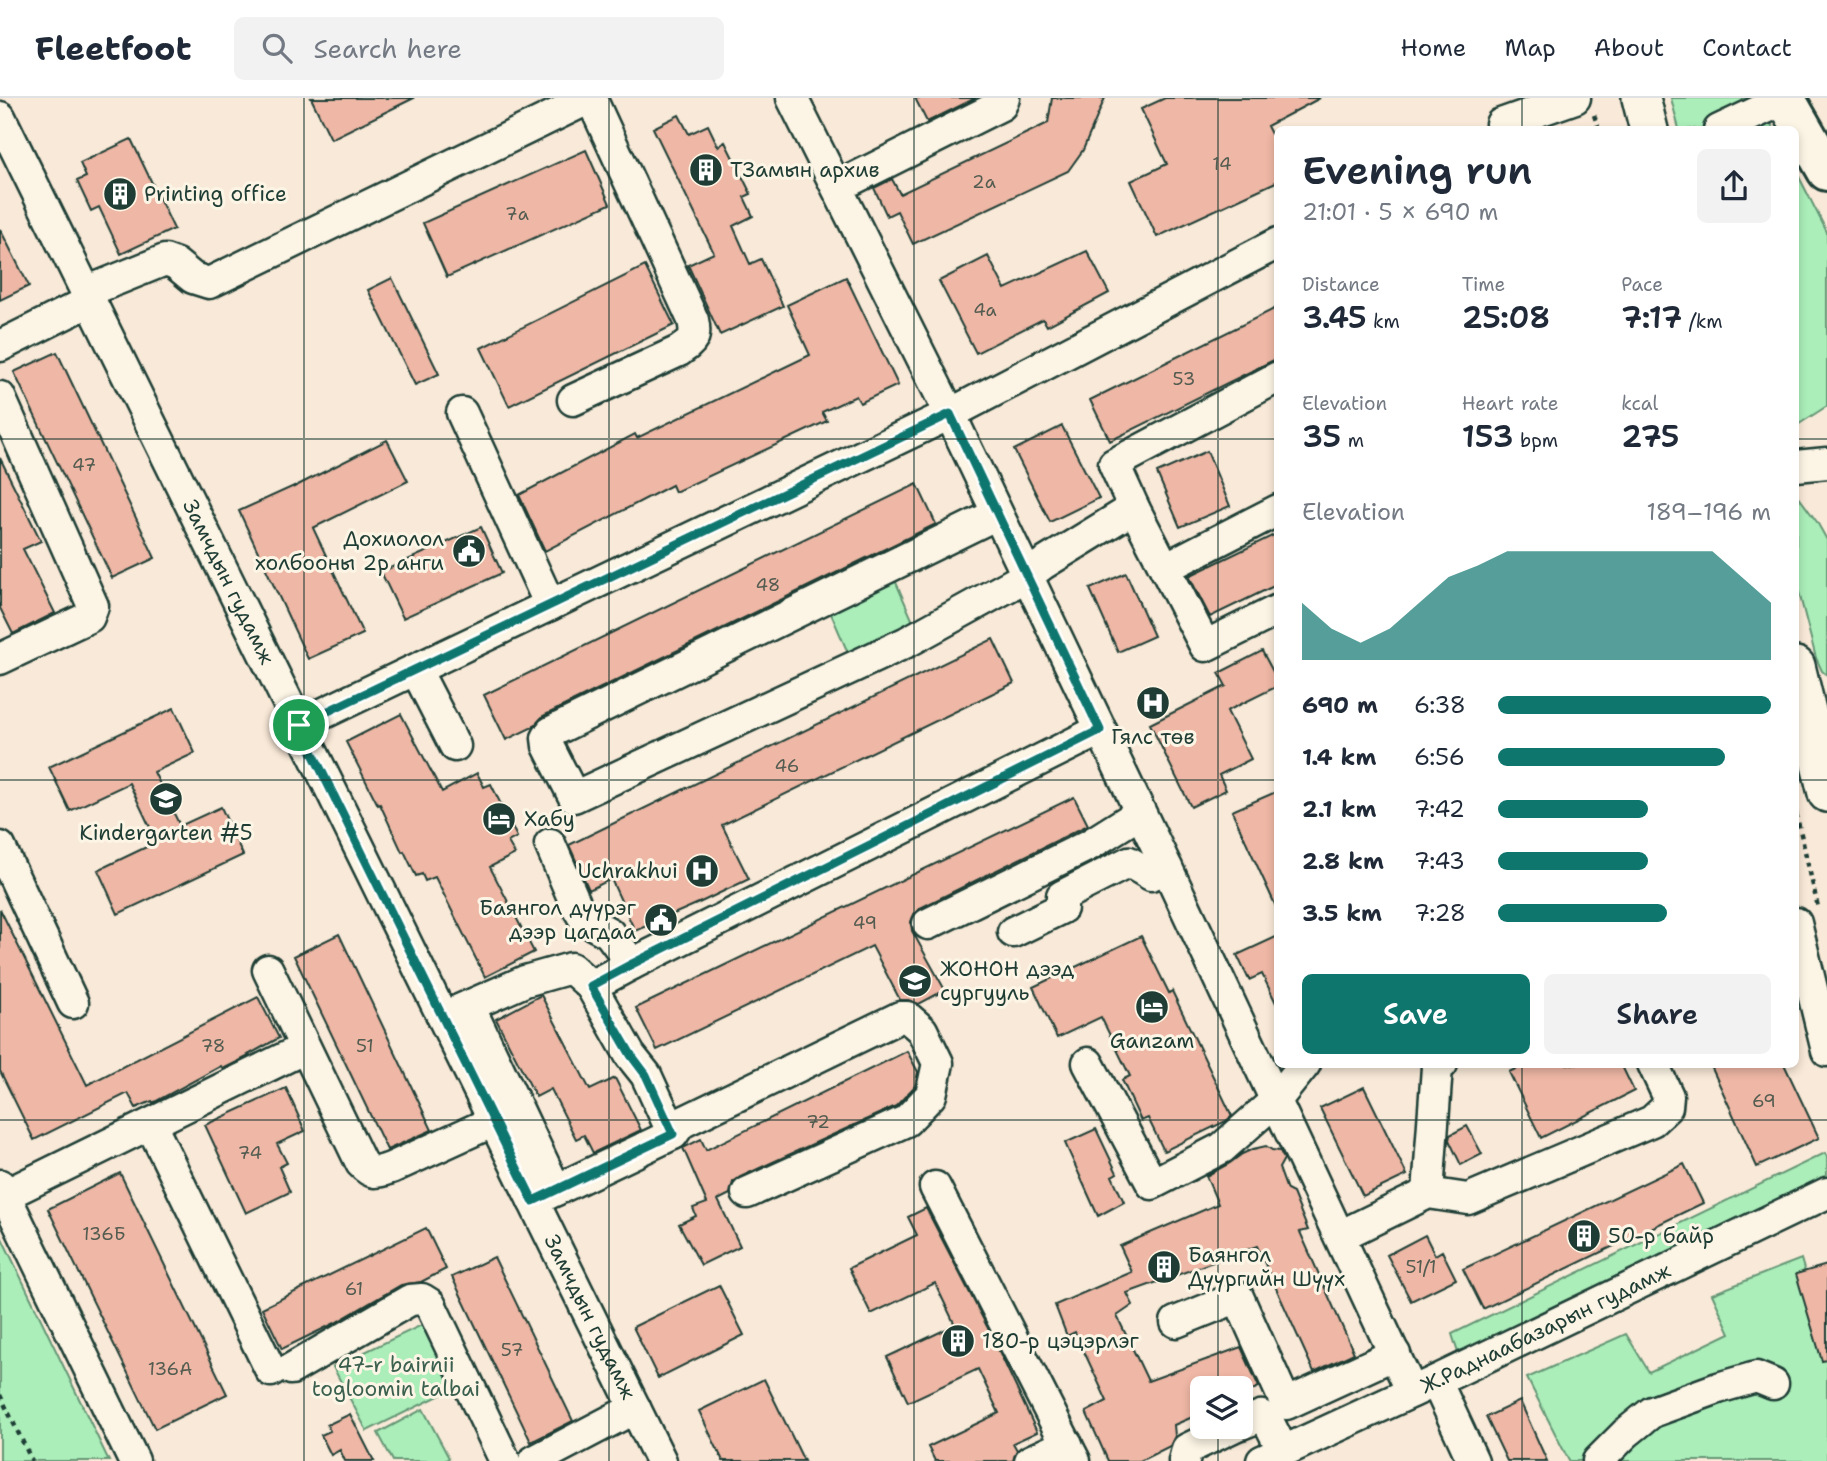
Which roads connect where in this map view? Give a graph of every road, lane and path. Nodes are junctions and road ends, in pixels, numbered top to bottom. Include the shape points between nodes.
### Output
1 (591, 98) edge
2 (792, 98) edge
3 (1004, 98) edge
4 (1575, 98) edge
5 (1641, 98) edge
6 (1785, 98) edge
7 (0, 117) edge
8 (1502, 126) edge
9 (1648, 126) edge
10 (1727, 126) edge
11 (1827, 171) edge
12 (837, 187) junction
13 (1274, 245) edge
14 (88, 296) junction
15 (0, 346) edge
16 (1274, 379) edge
17 (0, 397) edge
18 (573, 400) dead end
19 (462, 413) dead end
20 (950, 414) junction
21 (1827, 463) edge
22 (1799, 466) edge
23 (1134, 508) junction
24 (1274, 512) edge
25 (997, 514) junction
26 (1165, 568) junction
27 (1027, 576) junction
28 (550, 606) junction
29 (1274, 612) edge
30 (0, 659) edge
31 (416, 670) junction
32 (1799, 672) edge
33 (1817, 706) edge
34 (299, 725) junction
35 (1100, 730) junction
36 (455, 746) dead end
37 (1827, 793) edge
38 (1140, 813) junction
39 (1799, 840) edge
40 (551, 844) dead end
41 (0, 847) edge
42 (1167, 868) junction
43 (1808, 920) edge
44 (928, 924) dead end
45 (1013, 932) dead end
46 (632, 964) junction
47 (268, 970) dead end
48 (591, 986) junction
49 (73, 1003) dead end
50 (456, 1012) junction
51 (305, 1048) junction
52 (1827, 1051) edge
53 (1088, 1063) dead end
54 (1302, 1068) edge
55 (1438, 1068) edge
56 (1655, 1068) edge
57 (1276, 1100) junction
58 (494, 1121) junction
59 (151, 1125) junction
60 (673, 1134) junction
61 (935, 1186) dead end
62 (2, 1190) edge
63 (747, 1193) dead end
64 (1428, 1193) junction
65 (1827, 1193) edge
66 (545, 1196) junction
67 (1340, 1236) junction
68 (1176, 1322) dead end
69 (1395, 1354) junction
70 (1773, 1384) dead end
71 (1424, 1387) junction
72 (0, 1395) edge
73 (635, 1408) junction
74 (1256, 1418) edge
75 (1071, 1452) edge
76 (1273, 1456) edge
77 (32, 1461) edge
78 (134, 1461) edge
79 (505, 1461) edge
80 (534, 1461) edge
81 (661, 1461) edge
82 (1030, 1461) edge
83 (1184, 1461) edge
84 (1473, 1461) edge
85 (1598, 1461) edge

1 - 14 street via 209,283 165,260
1 - 18 street via 696,332 691,343 679,351
2 - 12 street
3 - 12 street via 1001,105
4 - 8 street
5 - 9 main road
6 - 10 street
6 - 11 highway
7 - 14 street, Замчдын гудамж
12 - 20 street
13 - 20 street
14 - 15 street
14 - 34 street, Замчдын гудамж
16 - 23 street via 1114,464
17 - 30 street via 93,606 89,617
19 - 28 street
20 - 25 street
20 - 28 street
21 - 22 street
23 - 26 street
23 - 27 street
24 - 26 street
25 - 27 street
25 - 27 street via 551,732 548,746 574,797 907,642
26 - 29 street via 1205,646
27 - 35 street
28 - 31 street
31 - 34 street
31 - 36 street
32 - 33 main road
33 - 37 main road
34 - 50 street, Замчдын гудамж
35 - 38 street
35 - 46 street
38 - 42 street
38 - 44 street via 1089,845
39 - 43 path
40 - 46 street via 585,920 609,933
41 - 49 street
42 - 45 street via 1151,875 1129,862 1062,896 1062,908
42 - 57 street
43 - 52 street
46 - 48 street
47 - 51 street
48 - 50 street via 570,968 525,981
48 - 60 street via 646,1075
50 - 58 street, Замчдын гудамж
50 - 66 street
51 - 58 street via 368,1170 391,1168
51 - 59 street
53 - 57 street via 1152,1184 1222,1147
54 - 57 street
55 - 64 street
56 - 64 street via 1668,1096 1667,1107 1652,1121 1468,1199
57 - 67 street
58 - 66 street, Замчдын гудамж
59 - 62 street
59 - 79 street via 281,1370 410,1300 422,1299 430,1304
60 - 63 street via 681,1124 900,1017 907,1017 922,1030 937,1063 931,1095 906,1121
60 - 66 street
61 - 75 street
62 - 78 street
64 - 67 street
65 - 71 street, Ж.Раднаабазарын гудамж
66 - 73 street, Замчдын гудамж
67 - 69 street
68 - 74 street via 1238,1297
69 - 71 street
69 - 74 street
70 - 85 street via 1756,1377 1653,1412
71 - 76 street, Ж.Раднаабазарын гудамж
71 - 84 street
72 - 77 path
73 - 80 street
73 - 81 street, Замчдын гудамж
74 - 76 street via 1269,1423
74 - 83 street via 1187,1449
75 - 82 street

